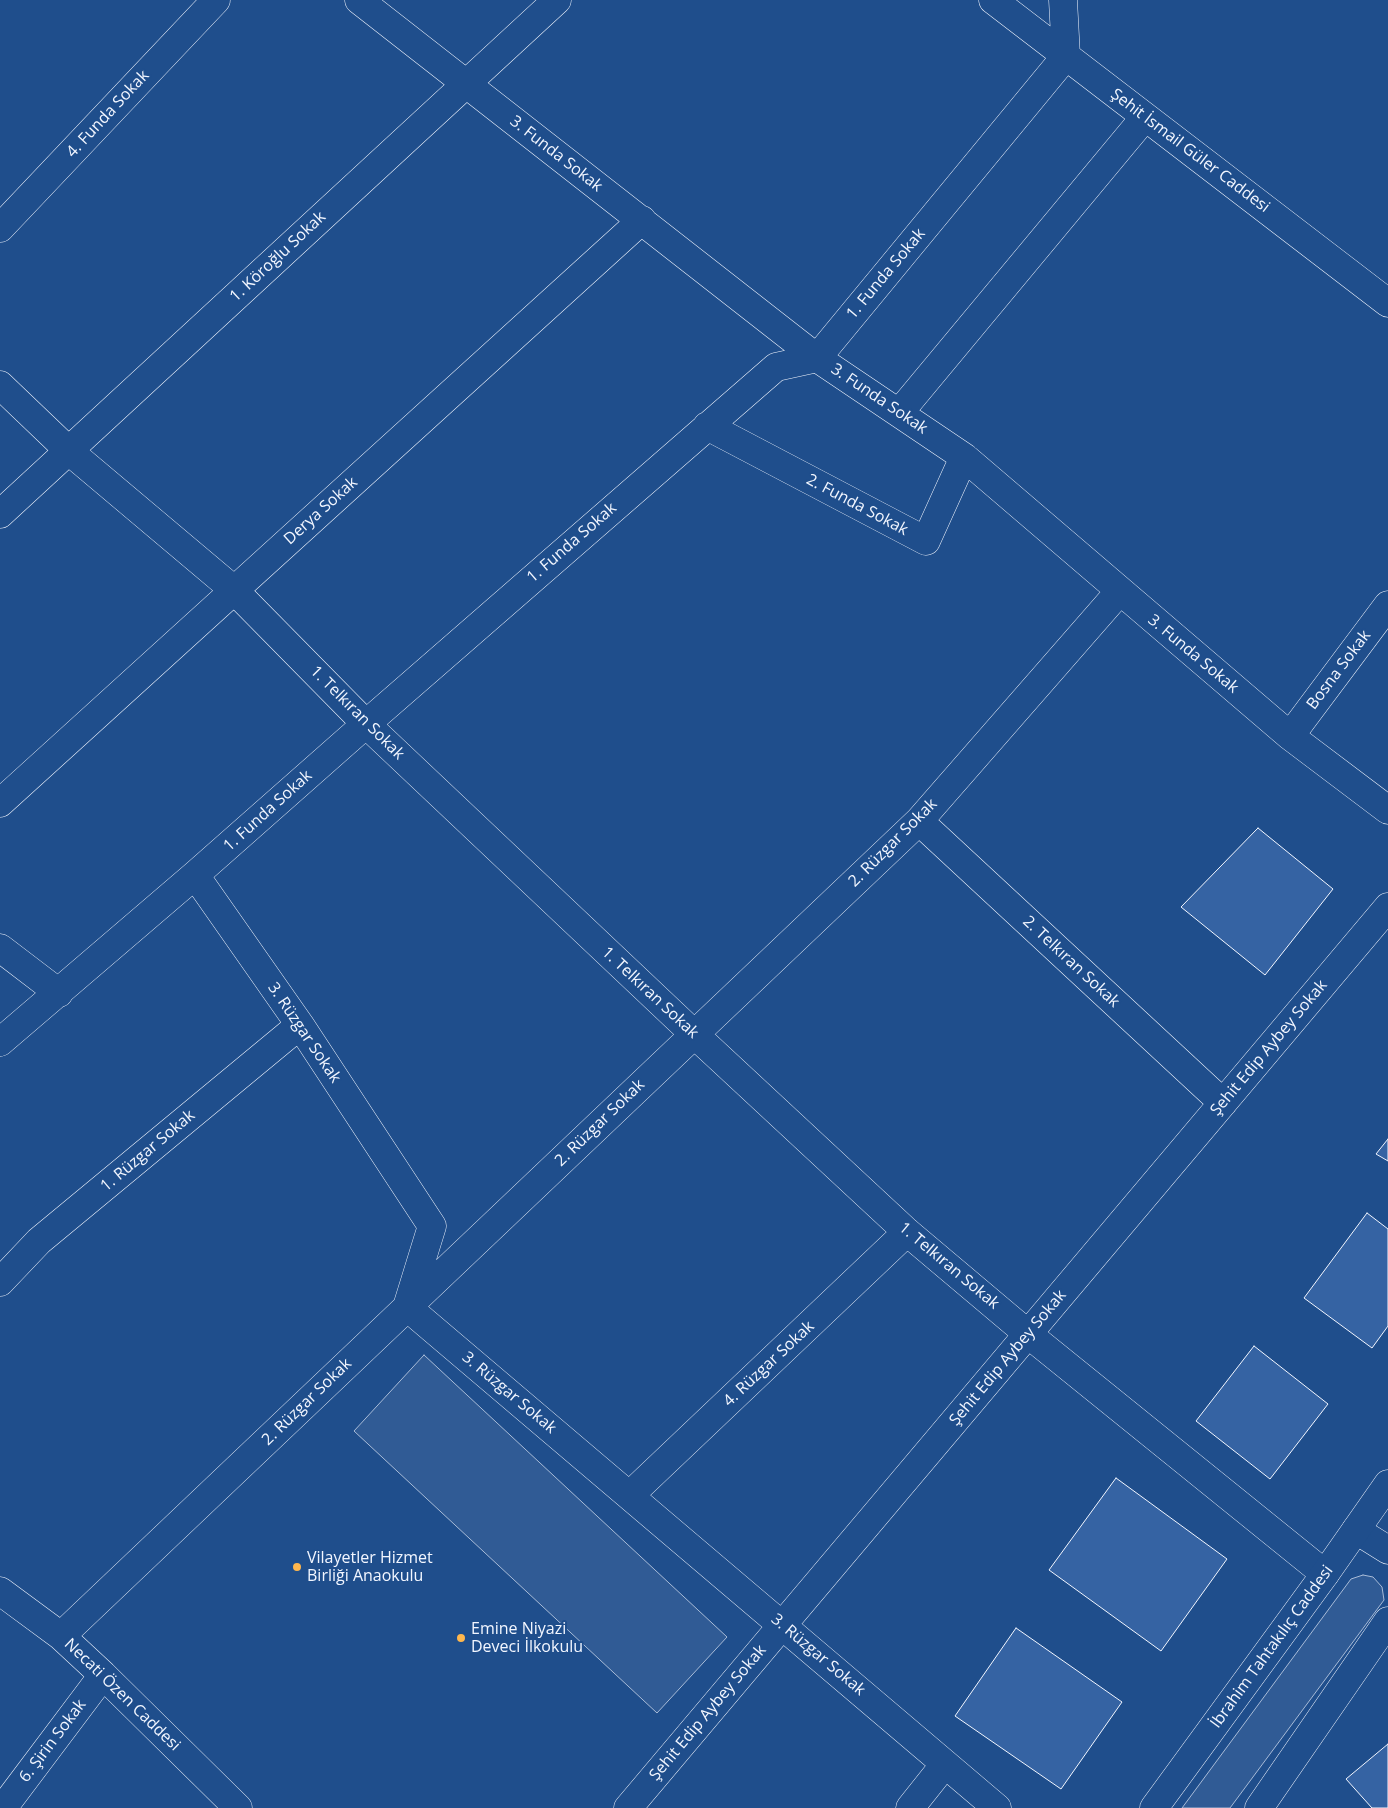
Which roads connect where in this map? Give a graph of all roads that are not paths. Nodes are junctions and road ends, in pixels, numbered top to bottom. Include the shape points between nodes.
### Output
1 (216, 0) edge
2 (359, 0) edge
3 (557, 0) edge
4 (993, 0) edge
5 (1063, 0) edge
6 (1066, 56) junction
7 (466, 84) junction
8 (1145, 117) junction
9 (642, 220) junction
10 (0, 228) edge
11 (1388, 303) edge
12 (817, 358) junction
13 (0, 385) edge
14 (899, 413) junction
15 (706, 426) junction
16 (69, 451) junction
17 (964, 457) junction
18 (0, 514) edge
19 (234, 590) junction
20 (1120, 592) junction
21 (1388, 605) edge
22 (366, 724) junction
23 (1290, 736) junction
24 (0, 803) edge
25 (1388, 810) edge
26 (919, 820) junction
27 (196, 875) junction
28 (1388, 907) edge
29 (0, 948) edge
30 (59, 993) junction
31 (300, 1025) junction
32 (694, 1034) junction
33 (0, 1042) edge
34 (1222, 1104) junction
35 (908, 1232) junction
36 (0, 1282) edge
37 (407, 1306) junction
38 (1028, 1334) junction
39 (1388, 1484) edge
40 (630, 1495) junction
41 (1356, 1530) junction
42 (1388, 1550) edge
43 (1325, 1574) junction
44 (0, 1591) edge
45 (1388, 1621) edge
46 (782, 1626) junction
47 (61, 1636) junction
48 (104, 1675) junction
49 (945, 1764) junction
50 (3, 1808) edge
51 (238, 1808) edge
52 (628, 1808) edge
53 (910, 1808) edge
54 (997, 1808) edge
55 (1154, 1808) edge
56 (1259, 1808) edge

1 - 10 street, 4. Funda Sokak
2 - 7 street, 3. Funda Sokak
3 - 7 street, 1. Köroğlu Sokak
4 - 6 street, Şehit İsmail Güler Caddesi
5 - 6 street
6 - 8 street, Şehit İsmail Güler Caddesi
6 - 12 street, 1. Funda Sokak
7 - 9 street, 3. Funda Sokak
7 - 16 street, 1. Köroğlu Sokak
8 - 11 street, Şehit İsmail Güler Caddesi
8 - 14 street
9 - 12 street, 3. Funda Sokak
9 - 19 street, Derya Sokak
12 - 14 street, 3. Funda Sokak
12 - 15 street, 1. Funda Sokak via 776,367
13 - 16 street, 1. Telkıran Sokak
14 - 17 street, 3. Funda Sokak
15 - 17 street, 2. Funda Sokak via 926,541
15 - 22 street, 1. Funda Sokak
16 - 18 street, 1. Köroğlu Sokak
16 - 19 street, 1. Telkıran Sokak
17 - 20 street, 3. Funda Sokak
19 - 22 street, 1. Telkıran Sokak
19 - 24 street, Derya Sokak
20 - 23 street, 3. Funda Sokak
20 - 26 street, 2. Rüzgar Sokak
21 - 23 street, Bosna Sokak
22 - 27 street, 1. Funda Sokak
22 - 32 street, 1. Telkıran Sokak
23 - 25 street, 3. Funda Sokak
26 - 32 street, 2. Rüzgar Sokak
26 - 34 street, 2. Telkıran Sokak
27 - 30 street, 1. Funda Sokak
27 - 31 street, 3. Rüzgar Sokak
28 - 34 street, Şehit Edip Aybey Sokak
29 - 30 street
30 - 33 street, 1. Funda Sokak
31 - 36 street, 1. Rüzgar Sokak via 39,1241
31 - 37 street, 3. Rüzgar Sokak via 432,1226
32 - 35 street, 1. Telkıran Sokak
32 - 37 street, 2. Rüzgar Sokak
34 - 38 street, Şehit Edip Aybey Sokak
35 - 38 street, 1. Telkıran Sokak
35 - 40 street, 4. Rüzgar Sokak
37 - 40 street, 3. Rüzgar Sokak
37 - 47 street, 2. Rüzgar Sokak
38 - 43 street, 1. Telkıran Sokak
38 - 46 street, Şehit Edip Aybey Sokak
39 - 41 street, İbrahim Tahtakılıç Caddesi
40 - 46 street, 3. Rüzgar Sokak
41 - 42 street
41 - 43 street, İbrahim Tahtakılıç Caddesi
43 - 55 street, İbrahim Tahtakılıç Caddesi
44 - 47 street, Necati Özen Caddesi
45 - 56 street
46 - 49 street, 3. Rüzgar Sokak
46 - 52 street, Şehit Edip Aybey Sokak
47 - 48 street, Necati Özen Caddesi
48 - 50 street, 6. Şirin Sokak
48 - 51 street, Necati Özen Caddesi
49 - 53 street
49 - 54 street, 3. Rüzgar Sokak

